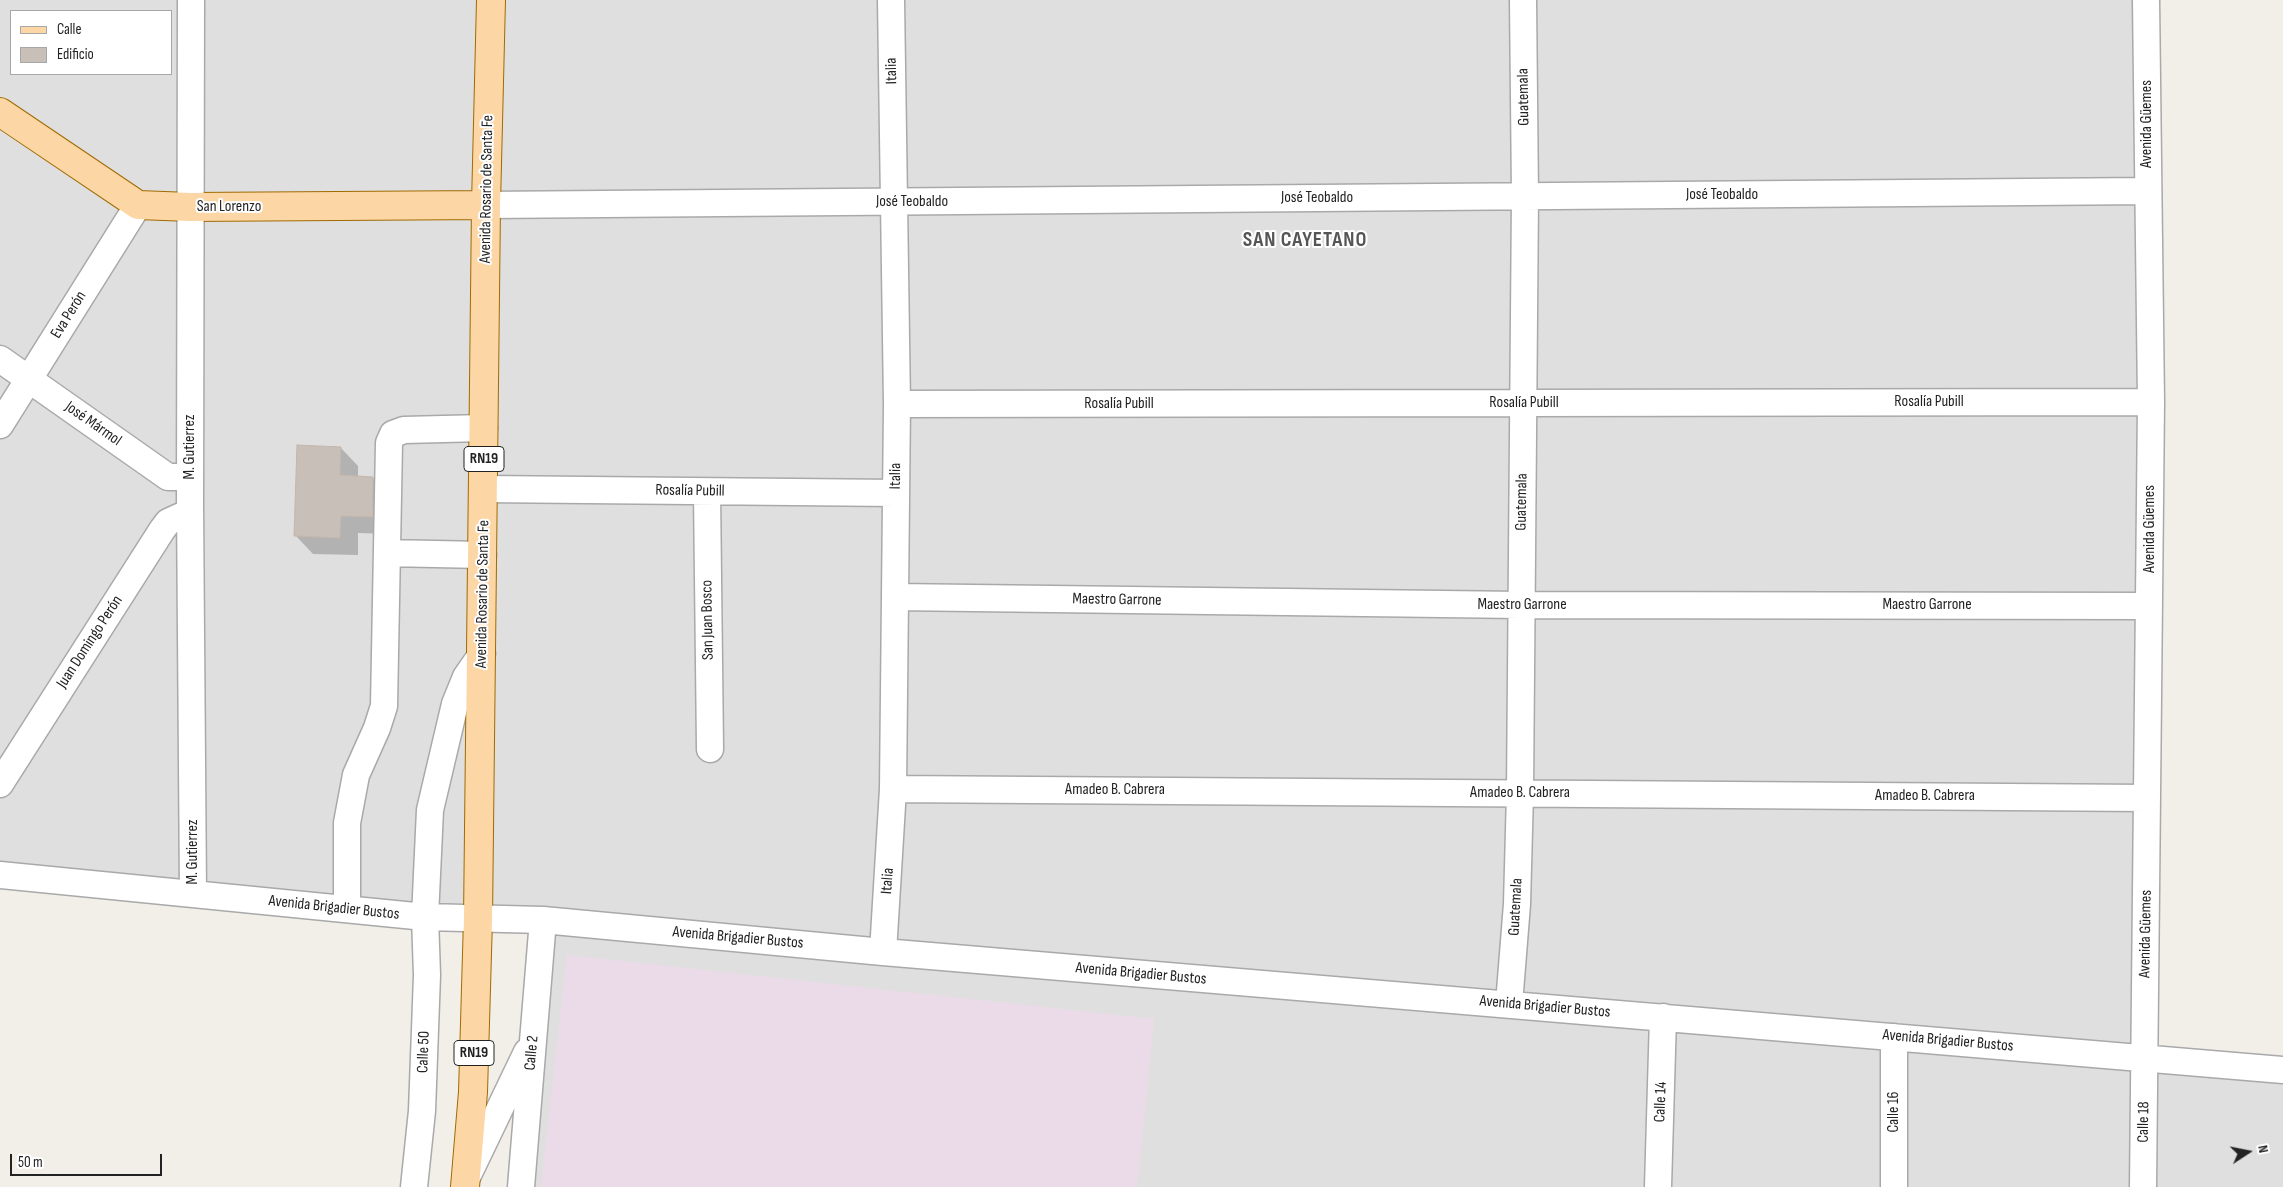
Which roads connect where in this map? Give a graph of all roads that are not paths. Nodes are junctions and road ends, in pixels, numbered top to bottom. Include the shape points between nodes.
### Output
1 (192, 0) edge
2 (491, 0) edge
3 (891, 0) edge
4 (1523, 0) edge
5 (2146, 0) edge
6 (0, 112) edge
7 (2148, 191) junction
8 (1525, 196) junction
9 (893, 202) junction
10 (138, 205) junction
11 (486, 205) junction
12 (190, 207) junction
13 (0, 359) edge
14 (30, 379) junction
15 (2151, 402) junction
16 (897, 404) junction
17 (1524, 404) junction
18 (0, 425) edge
19 (484, 428) junction
20 (190, 477) junction
21 (484, 489) junction
22 (707, 492) junction
23 (896, 493) junction
24 (190, 512) junction
25 (387, 553) junction
26 (483, 555) junction
27 (895, 597) junction
28 (1520, 605) junction
29 (2149, 606) junction
30 (482, 654) junction
31 (710, 749) dead end
32 (0, 784) edge
33 (894, 789) junction
34 (1520, 794) junction
35 (2147, 798) junction
36 (0, 875) edge
37 (193, 894) junction
38 (346, 909) junction
39 (425, 917) junction
40 (478, 918) junction
41 (543, 920) junction
42 (883, 952) junction
43 (1509, 1004) junction
44 (1663, 1018) junction
45 (534, 1037) junction
46 (1894, 1037) junction
47 (2145, 1058) junction
48 (2283, 1070) edge
49 (465, 1183) edge
50 (414, 1187) edge
51 (521, 1187) edge
52 (1658, 1187) edge
53 (1894, 1187) edge
54 (2143, 1187) edge

1 - 12 street, M. Gutierrez
2 - 11 main road, Avenida Rosario de Santa Fe / RN19
3 - 9 street, Italia
4 - 8 street, Guatemala
5 - 7 street, Avenida Güemes
6 - 10 main road
7 - 8 street, José Teobaldo
7 - 15 street, Avenida Güemes
8 - 9 street, José Teobaldo
8 - 17 street, Guatemala
9 - 11 street, José Teobaldo
9 - 16 street, Italia
10 - 12 main road, San Lorenzo
10 - 14 street, Eva Perón
11 - 12 main road, San Lorenzo
11 - 19 main road, Avenida Rosario de Santa Fe / RN19
12 - 20 street, M. Gutierrez
13 - 14 street, José Mármol
14 - 18 street, Eva Perón
14 - 20 street, José Mármol via 168,477
15 - 17 street, Rosalía Pubill
15 - 29 street, Avenida Güemes
16 - 17 street, Rosalía Pubill
16 - 23 street, Italia
17 - 28 street, Guatemala
19 - 21 main road, Avenida Rosario de Santa Fe / RN19
19 - 25 street via 404,430 393,434 389,443
20 - 24 street, M. Gutierrez
21 - 22 street, Rosalía Pubill
21 - 26 main road, Avenida Rosario de Santa Fe / RN19
22 - 23 street, Rosalía Pubill
22 - 31 street, San Juan Bosco
23 - 27 street, Italia
24 - 32 street, Juan Domingo Perón via 168,522 162,530
24 - 37 street, M. Gutierrez
25 - 26 street
25 - 38 street via 384,706 356,775 347,823
26 - 30 main road, Avenida Rosario de Santa Fe / RN19
27 - 28 street, Maestro Garrone
27 - 33 street, Italia
28 - 29 street, Maestro Garrone
28 - 34 street, Guatemala
29 - 35 street, Avenida Güemes
30 - 39 street, Calle 50 via 466,677 455,704 430,810
30 - 40 main road, Avenida Rosario de Santa Fe / RN19
33 - 34 street, Amadeo B. Cabrera
33 - 42 street, Italia
34 - 35 street, Amadeo B. Cabrera
34 - 43 street, Guatemala via 1517,904
35 - 47 street, Avenida Güemes
36 - 37 street, Avenida Brigadier Bustos
37 - 38 street, Avenida Brigadier Bustos
38 - 39 street, Avenida Brigadier Bustos
39 - 40 street, Avenida Brigadier Bustos
39 - 50 street, Calle 50 via 427,975 422,1111
40 - 41 street, Avenida Brigadier Bustos
40 - 49 main road, Avenida Rosario de Santa Fe / RN19 via 473,1092
41 - 42 street, Avenida Brigadier Bustos
41 - 45 street, Calle 2
42 - 43 street, Avenida Brigadier Bustos
43 - 44 street, Avenida Brigadier Bustos
44 - 46 street, Avenida Brigadier Bustos
44 - 52 street, Calle 14
45 - 49 street
45 - 51 street, Calle 2
46 - 47 street, Avenida Brigadier Bustos
46 - 53 street, Calle 16
47 - 48 street, Avenida Brigadier Bustos
47 - 54 street, Calle 18

